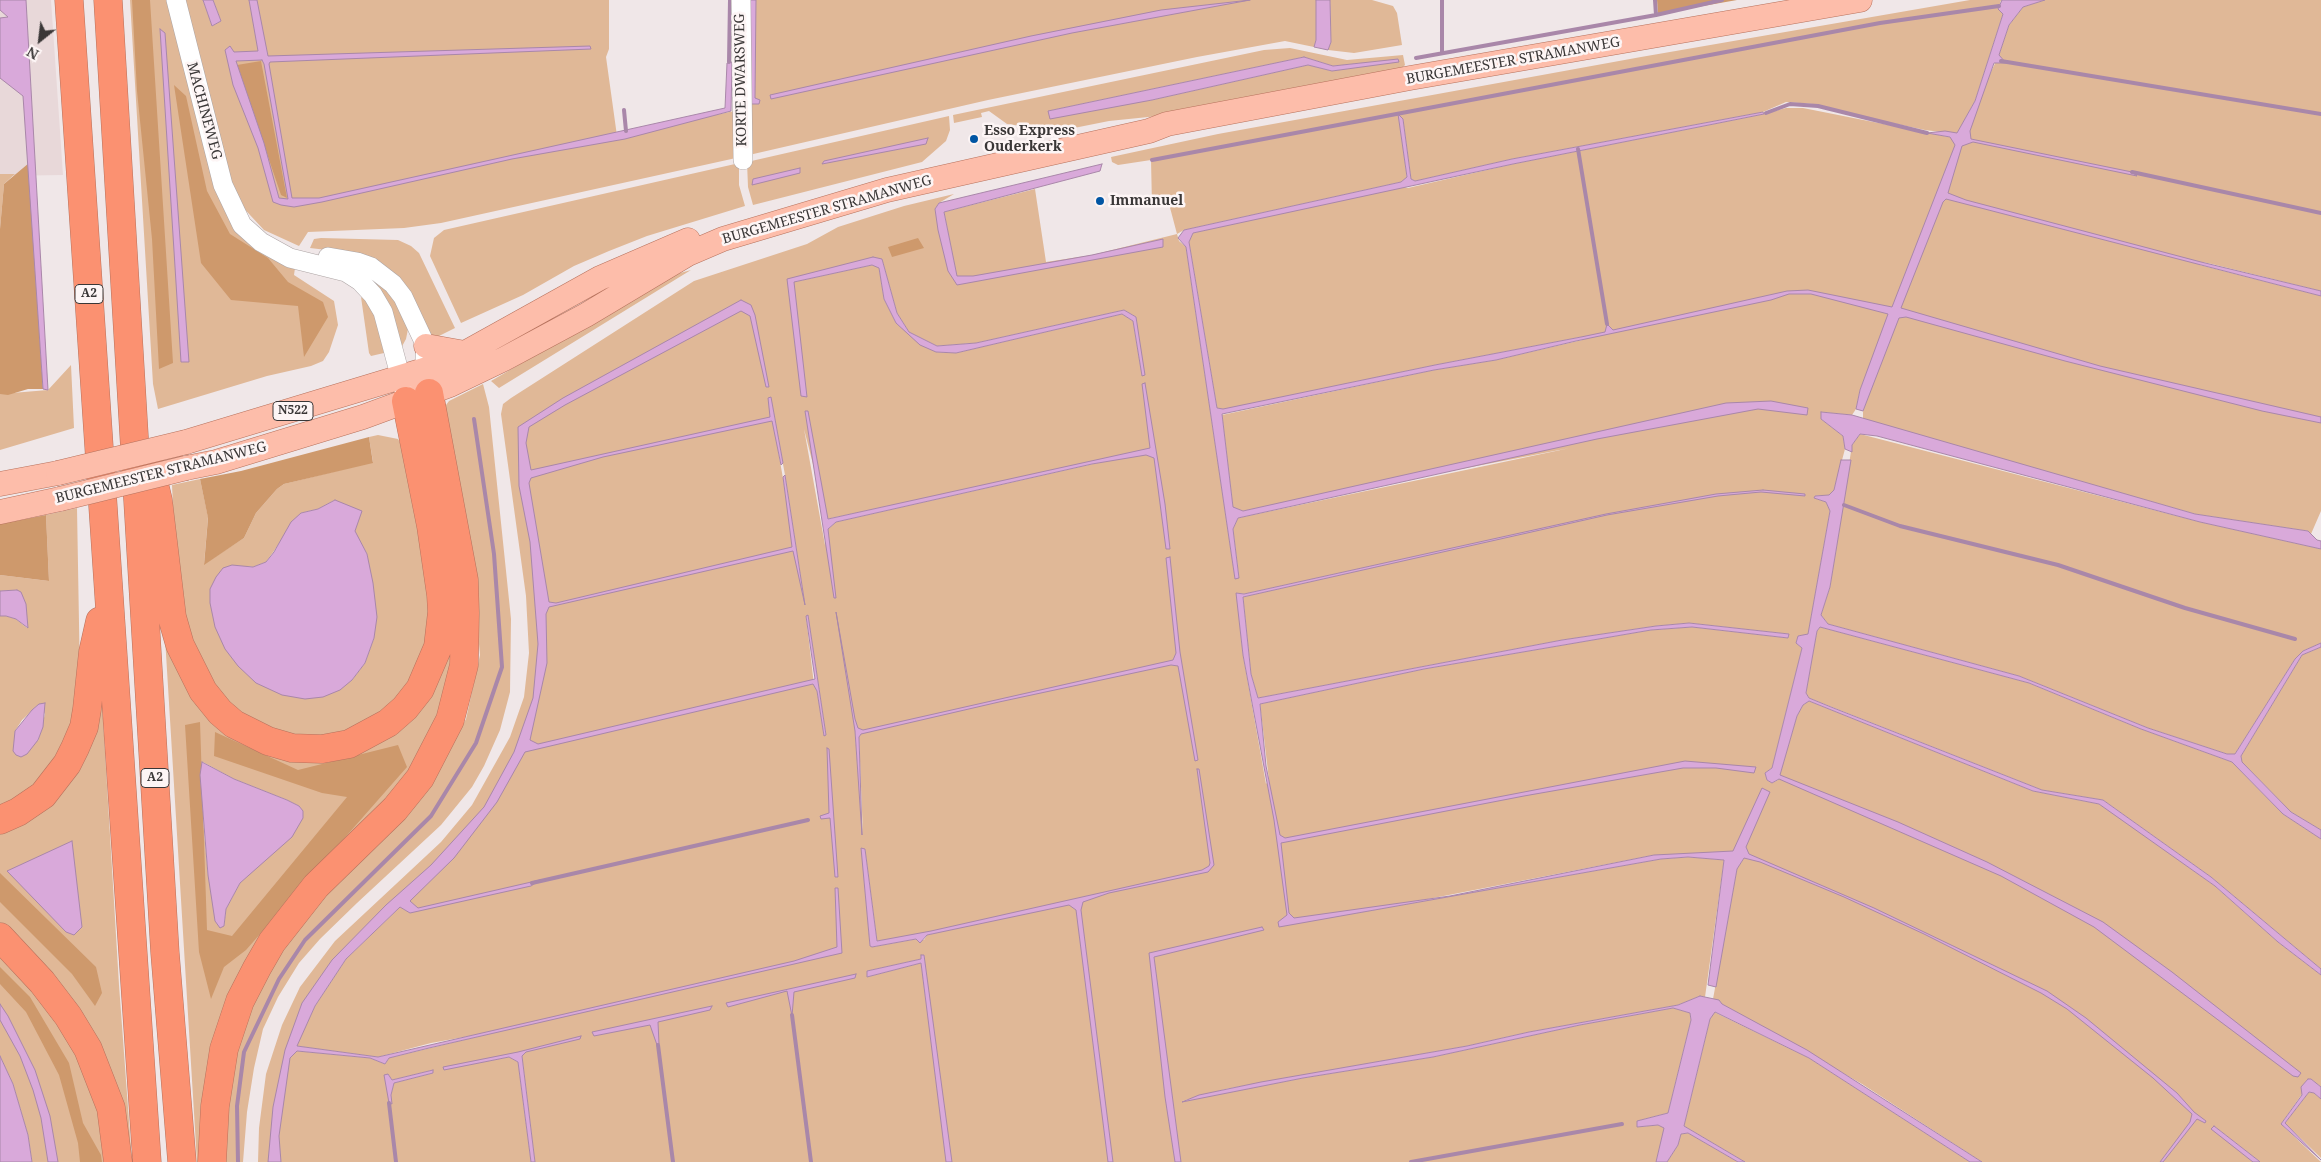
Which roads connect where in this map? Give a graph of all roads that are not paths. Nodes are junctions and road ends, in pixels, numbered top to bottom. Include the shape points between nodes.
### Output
1 (70, 0) edge
2 (108, 0) edge
3 (176, 0) edge
4 (741, 0) edge
5 (1860, 0) edge
6 (1167, 124) junction
7 (743, 160) dead end
8 (241, 219) junction
9 (426, 346) junction
10 (465, 353) junction
11 (415, 386) junction
12 (132, 394) junction
13 (0, 484) edge
14 (0, 512) edge
15 (107, 588) junction
16 (0, 820) edge
17 (0, 937) edge
18 (118, 1162) edge
19 (147, 1162) edge
20 (182, 1162) edge
21 (212, 1162) edge

1 - 15 highway, A2
2 - 12 highway, A2
3 - 8 street, MACHINEWEG via 223,185
4 - 7 street, KORTE DWARSWEG
5 - 6 main road, BURGEMEESTER STRAMANWEG / N522
6 - 10 main road, BURGEMEESTER STRAMANWEG / N522 via 1146,122 942,167 729,224 660,250 600,278
6 - 11 main road, BURGEMEESTER STRAMANWEG / N522 via 887,190 723,239 688,254 504,359
8 - 9 street, MACHINEWEG via 268,238 291,248 357,262 383,275 403,297
8 - 11 street, MACHINEWEG via 242,225 252,235 274,251 301,262 346,272 360,281 383,312
9 - 10 main road
9 - 11 street, MACHINEWEG
10 - 11 main road, BURGEMEESTER STRAMANWEG / N522
11 - 12 highway, A2 via 441,595 438,647 420,689 388,724 349,744 322,749 292,748 268,741 234,724 202,691 192,673 172,617 158,500
11 - 13 main road, BURGEMEESTER STRAMANWEG / N522, bridge via 58,473
11 - 14 main road, BURGEMEESTER STRAMANWEG / N522, bridge via 363,417 243,454
11 - 21 highway via 464,580 464,665 450,720 414,786 316,886 272,942 257,968 240,1001 224,1049 215,1106
12 - 20 highway, A2 via 165,953
15 - 16 highway, A2 via 93,652 88,709 75,748 62,771 42,794 18,812
15 - 19 highway, A2
17 - 18 highway via 42,982 88,1050 111,1108

